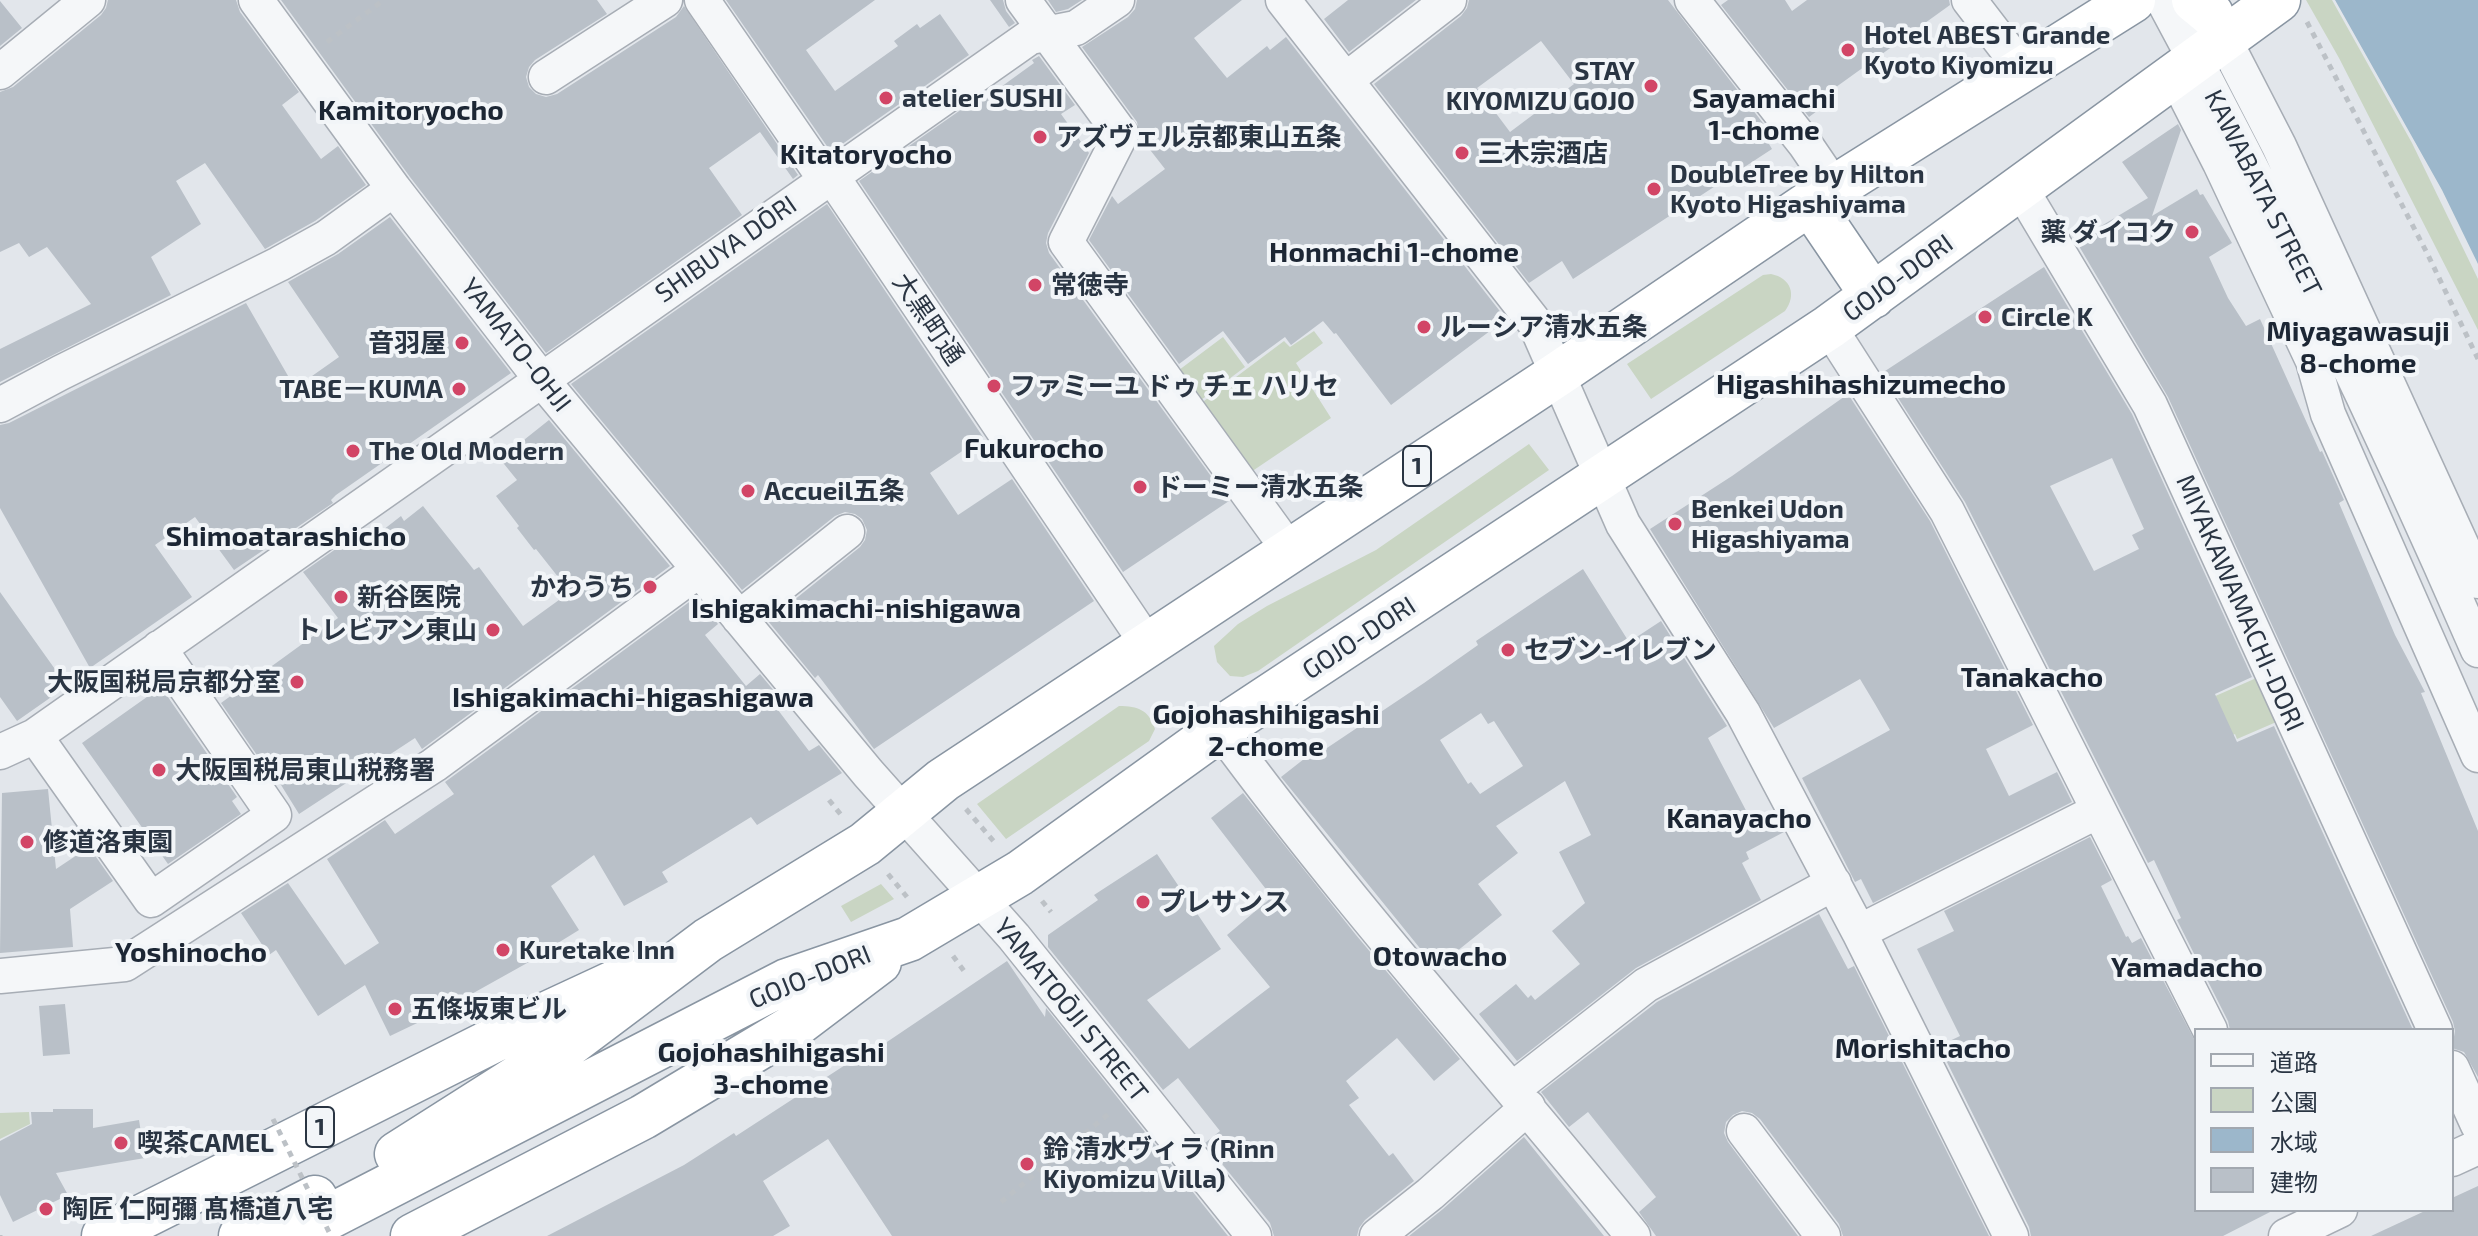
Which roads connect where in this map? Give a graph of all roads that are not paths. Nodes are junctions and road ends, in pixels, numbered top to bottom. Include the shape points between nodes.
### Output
1 (88, 0) edge
2 (256, 0) edge
3 (665, 0) edge
4 (702, 0) edge
5 (1023, 0) edge
6 (1117, 0) edge
7 (1283, 0) edge
8 (1449, 0) edge
9 (1692, 0) edge
10 (1969, 0) edge
11 (2148, 0) edge
12 (2163, 0) edge
13 (2111, 5) edge
14 (2285, 5) edge
15 (2201, 32) edge
16 (1048, 33) junction
17 (2022, 69) junction
18 (0, 72) edge
19 (546, 77) dead end
20 (1347, 79) junction
21 (831, 175) junction
22 (394, 189) junction
23 (2021, 189) junction
24 (1822, 195) junction
25 (1873, 296) junction
26 (1829, 327) junction
27 (1558, 374) junction
28 (541, 379) junction
29 (0, 405) edge
30 (1604, 477) junction
31 (847, 532) dead end
32 (1289, 550) junction
33 (699, 570) junction
34 (2478, 581) edge
35 (739, 618) junction
36 (1148, 645) junction
37 (159, 648) junction
38 (2478, 650) edge
39 (1220, 729) junction
40 (35, 736) junction
41 (0, 752) edge
42 (2478, 755) edge
43 (2098, 811) junction
44 (903, 812) junction
45 (1834, 883) junction
46 (978, 897) junction
47 (1859, 932) junction
48 (909, 939) junction
49 (708, 940) junction
50 (0, 976) edge
51 (2209, 1028) edge
52 (2434, 1028) edge
53 (2454, 1072) edge
54 (1521, 1098) junction
55 (2478, 1125) edge
56 (1744, 1131) dead end
57 (2478, 1147) edge
58 (2454, 1158) edge
59 (383, 1178) junction
60 (462, 1225) edge
61 (104, 1236) edge
62 (241, 1236) edge
63 (292, 1236) edge
64 (413, 1236) edge
65 (1254, 1236) edge
66 (1377, 1236) edge
67 (1633, 1236) edge
68 (1823, 1236) edge
69 (2011, 1236) edge

1 - 18 street
2 - 22 street, YAMATO-OHJI
3 - 19 street
4 - 21 street, 大黒町通 via 821,173
5 - 16 street
6 - 16 street, SHIBUYA DŌRI via 1076,28
7 - 20 street
8 - 20 street
9 - 24 street via 1805,144
10 - 17 street
11 - 13 highway, 1
12 - 15 street, KAWABATA STREET
13 - 17 highway, 1 via 2067,42
14 - 15 highway, GOJO-DORI / 1
15 - 23 highway, GOJO-DORI / 1
15 - 34 street, KAWABATA STREET via 2286,160
15 - 38 street, KAWABATA STREET via 2246,155
15 - 42 street via 2220,163 2313,361 2328,414
16 - 21 street, SHIBUYA DŌRI via 1030,37
16 - 32 street via 1121,134 1066,242
17 - 24 highway, 1
20 - 27 street via 1535,323
21 - 28 street, SHIBUYA DŌRI
21 - 36 street, 大黒町通
22 - 28 street, YAMATO-OHJI
22 - 29 street via 326,238 259,275
23 - 25 highway, GOJO-DORI / 1
23 - 52 street, MIYAKAWAMACHI-DORI via 2150,405
24 - 25 highway
24 - 27 highway, 1
25 - 26 highway, GOJO-DORI / 1
26 - 30 highway, GOJO-DORI / 1
26 - 43 street via 1947,511
27 - 30 street
27 - 32 highway, 1
28 - 33 street, YAMATO-OHJI
28 - 37 street, SHIBUYA DŌRI
30 - 39 highway, GOJO-DORI / 1
30 - 45 street via 1623,524 1743,713
31 - 35 street
32 - 36 highway, 1
33 - 35 street, YAMATO-OHJI
33 - 50 street via 434,765 125,964
35 - 44 street, YAMATO-OHJI
36 - 44 highway, 1
37 - 40 street, SHIBUYA DŌRI
37 - 40 street via 274,815 151,900
39 - 46 highway, GOJO-DORI / 1 via 1020,873
39 - 54 street via 1413,973
40 - 41 street, SHIBUYA DŌRI
43 - 47 street
43 - 51 street
44 - 46 street, YAMATO-OHJI
44 - 49 highway, 1 via 865,844
45 - 47 street
45 - 54 street via 1646,985
46 - 48 highway, GOJO-DORI / 1
46 - 65 street, YAMATOŌJI STREET
47 - 69 street
48 - 59 highway, GOJO-DORI / 1 via 787,981
48 - 60 highway, 1 via 793,1027
49 - 59 highway, 1
49 - 61 highway, 1 via 536,1019
53 - 55 street
54 - 66 street via 1430,1194
54 - 67 street
56 - 68 street
57 - 58 street
59 - 62 highway, 1
59 - 63 highway, 1
60 - 64 highway, 1

